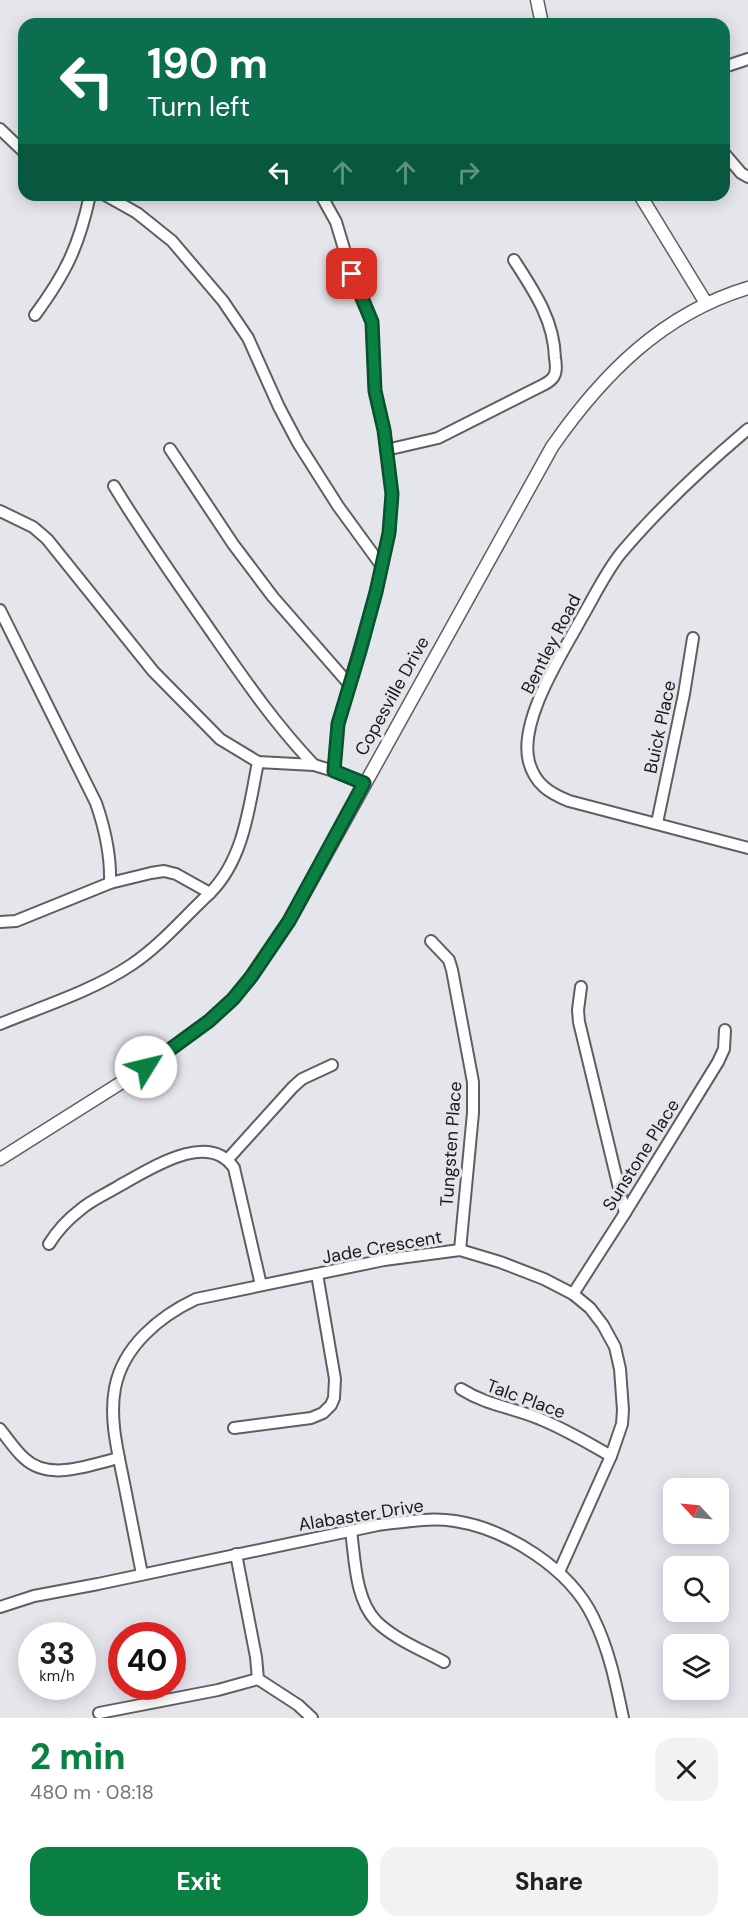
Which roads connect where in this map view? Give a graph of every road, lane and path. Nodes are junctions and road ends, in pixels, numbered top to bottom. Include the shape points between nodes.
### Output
1 (537, 0) edge
2 (541, 18) edge
3 (748, 59) edge
4 (730, 65) edge
5 (0, 129) edge
6 (18, 146) edge
7 (730, 160) edge
8 (748, 177) edge
9 (89, 201) edge
10 (116, 201) edge
11 (324, 201) edge
12 (644, 201) edge
13 (513, 260) dead end
14 (748, 288) edge
15 (706, 303) junction
16 (34, 315) dead end
17 (748, 429) edge
18 (170, 449) dead end
19 (387, 450) junction
20 (114, 486) dead end
21 (0, 511) edge
22 (381, 566) junction
23 (0, 610) edge
24 (693, 638) dead end
25 (349, 684) junction
26 (258, 762) junction
27 (314, 765) junction
28 (334, 771) junction
29 (364, 783) junction
30 (657, 823) junction
31 (748, 848) edge
32 (110, 883) junction
33 (210, 893) junction
34 (0, 922) edge
35 (431, 941) dead end
36 (581, 987) dead end
37 (0, 1024) edge
38 (725, 1029) dead end
39 (332, 1065) dead end
40 (0, 1159) edge
41 (228, 1159) junction
42 (625, 1214) junction
43 (49, 1244) dead end
44 (460, 1250) junction
45 (317, 1274) junction
46 (261, 1285) junction
47 (573, 1294) junction
48 (461, 1389) dead end
49 (234, 1428) dead end
50 (0, 1429) edge
51 (612, 1456) junction
52 (119, 1458) junction
53 (351, 1531) junction
54 (236, 1554) junction
55 (559, 1572) junction
56 (141, 1574) junction
57 (0, 1607) edge
58 (444, 1662) dead end
59 (258, 1679) junction
60 (99, 1713) dead end
61 (312, 1718) edge
62 (623, 1718) edge

1 - 2 street
3 - 4 street
5 - 6 street
7 - 8 street
9 - 16 street via 83,229 64,273
10 - 22 street via 172,241 223,301 248,338 298,443
11 - 19 street via 336,222 372,322 375,391
12 - 15 street
13 - 19 street via 537,295 552,329 556,369 553,379 438,438
14 - 15 street, Copesville Drive
15 - 29 street, Copesville Drive via 649,340 576,413 552,447
17 - 30 street, Bentley Road via 694,476 620,554 550,675 530,729 528,760 544,789 569,801
18 - 25 street via 273,597
19 - 22 street via 392,503
20 - 27 street via 252,692
21 - 26 street via 33,527 47,539 153,671 220,739
22 - 25 street
23 - 32 street via 96,803 105,827
24 - 30 street, Buick Place
25 - 28 street via 338,724
26 - 27 street
26 - 33 street via 234,858
27 - 28 street
28 - 29 street
29 - 40 street, Copesville Drive via 289,921 233,999 146,1067
30 - 31 street, Bentley Road
32 - 33 street via 164,871
32 - 34 street via 16,921
33 - 37 street via 131,965 93,986
35 - 44 street, Tungsten Place via 449,960 452,970 473,1082
36 - 42 street via 579,1022
38 - 42 street, Sunstone Place via 724,1049 718,1062
39 - 41 street via 293,1087
41 - 43 street via 194,1152 147,1170 80,1209
41 - 46 street via 238,1180
42 - 47 street, Sunstone Place
44 - 45 street, Jade Crescent
44 - 47 street, Jade Crescent via 521,1270
45 - 46 street, Jade Crescent
45 - 49 street via 335,1379 331,1406 311,1418
46 - 52 street, Jade Crescent via 196,1299 145,1333 123,1365 115,1387 113,1413
47 - 51 street, Jade Crescent via 603,1325 621,1369 622,1424
48 - 51 street, Talc Place via 489,1404 546,1421
50 - 52 street via 24,1458 44,1470 77,1468
51 - 55 street, Jade Crescent
52 - 56 street, Jade Crescent
53 - 54 street, Alabaster Drive
53 - 55 street, Alabaster Drive via 410,1521 472,1524 517,1544
53 - 58 street via 362,1596 369,1611 384,1628
54 - 56 street, Alabaster Drive
54 - 59 street
55 - 62 street, Alabaster Drive via 592,1616 610,1662
56 - 57 street, Alabaster Drive
59 - 60 street
59 - 61 street

